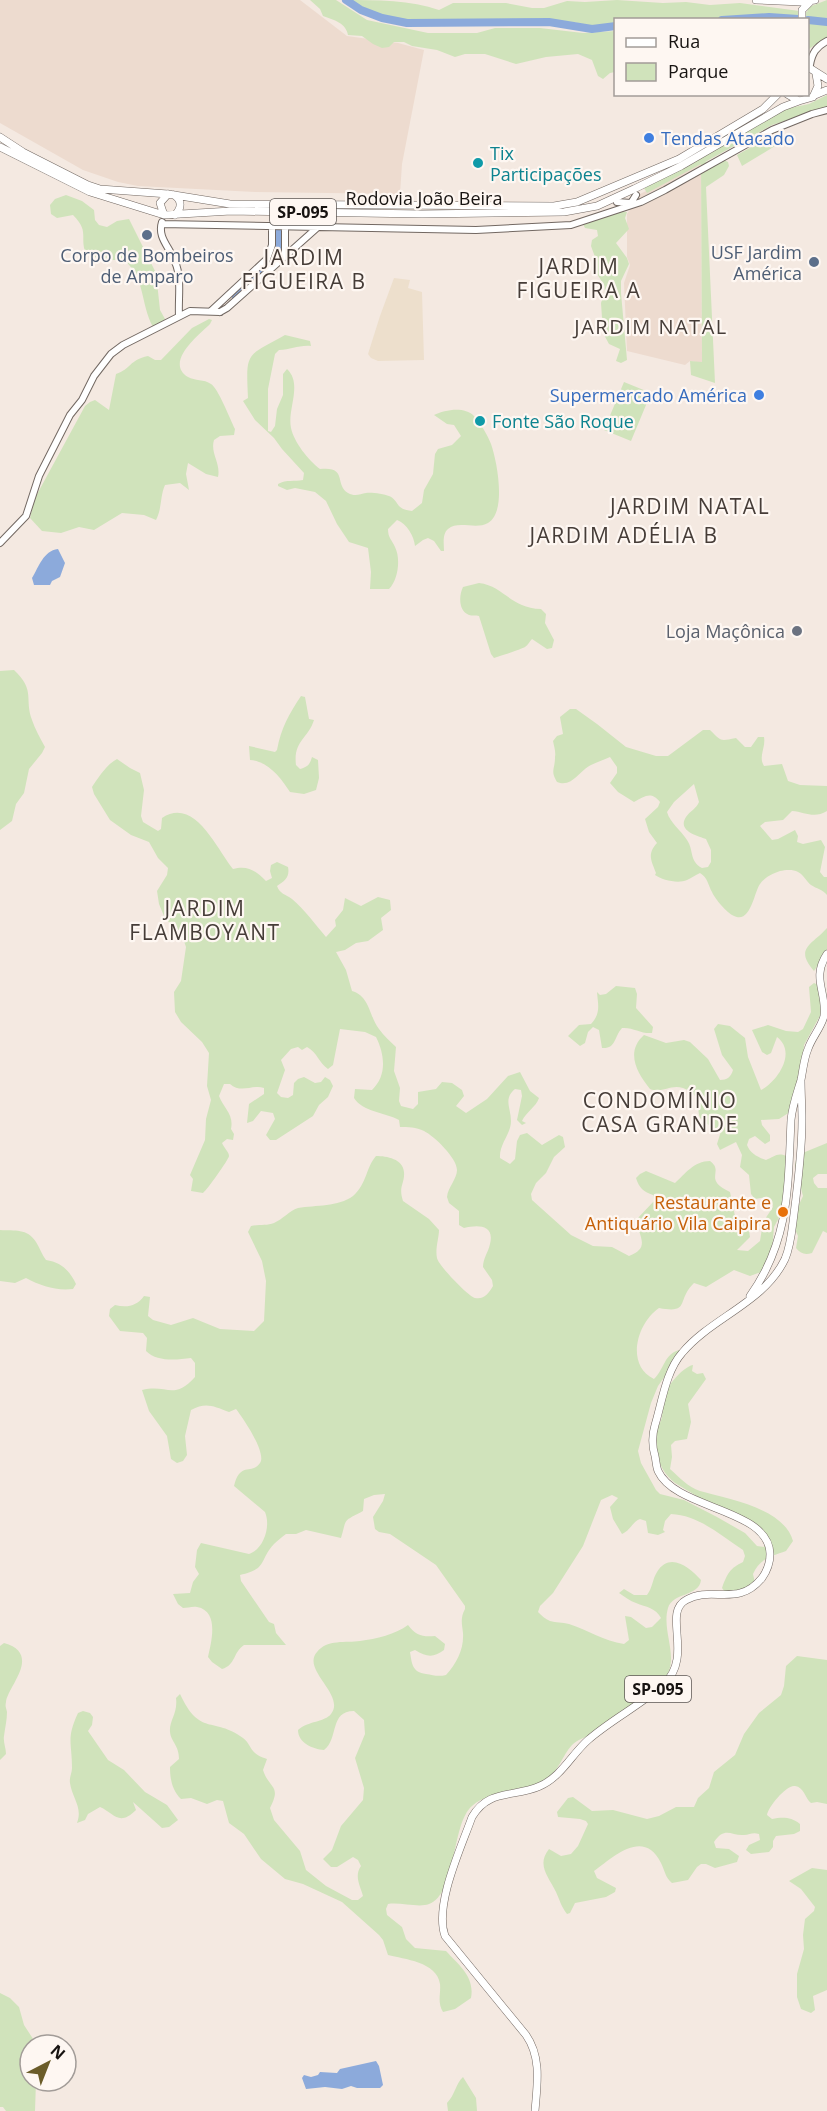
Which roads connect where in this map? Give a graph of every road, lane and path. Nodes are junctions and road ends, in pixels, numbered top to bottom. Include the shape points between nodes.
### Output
1 (756, 0) edge
2 (814, 0) edge
3 (797, 1) edge
4 (802, 14) edge
5 (827, 41) edge
6 (811, 68) edge
7 (827, 80) edge
8 (827, 90) edge
9 (776, 96) edge
10 (790, 96) edge
11 (813, 96) junction
12 (799, 101) junction
13 (827, 110) edge
14 (0, 137) edge
15 (0, 147) edge
16 (628, 182) junction
17 (616, 186) junction
18 (635, 192) junction
19 (171, 195) junction
20 (617, 199) junction
21 (641, 202) junction
22 (617, 210) junction
23 (164, 215) junction
24 (175, 215) junction
25 (162, 224) junction
26 (272, 226) junction
27 (285, 226) junction
28 (320, 226) junction
29 (285, 256) junction
30 (215, 310) junction
31 (179, 315) junction
32 (0, 543) edge
33 (827, 954) edge
34 (801, 1079) junction
35 (792, 1122) junction
36 (802, 1123) junction
37 (773, 1251) junction
38 (785, 1259) junction
39 (747, 1301) junction
40 (535, 2111) edge

1 - 3 main road
2 - 3 main road
2 - 4 main road via 808,2
3 - 4 main road
5 - 6 street via 813,53
6 - 7 main road
6 - 11 main road via 818,86
8 - 11 main road, SP-095
9 - 16 main road, Rodovia João Beira / SP-095 via 763,109 679,159
10 - 12 main road
11 - 12 main road, SP-095
12 - 18 main road, Rodovia João Beira / SP-095
13 - 21 street via 772,130
14 - 19 main road, Rodovia João Beira / SP-095 via 88,185
15 - 23 main road, Rodovia João Beira / SP-095 via 90,192
16 - 17 main road, Rodovia João Beira / SP-095
16 - 18 main road
17 - 19 main road, Rodovia João Beira / SP-095 via 577,202 554,206 230,204
17 - 20 main road
18 - 20 main road, Rodovia João Beira / SP-095
18 - 21 street
19 - 23 main road via 160,203
19 - 24 main road via 181,204
20 - 22 street
20 - 24 main road, Rodovia João Beira / SP-095 via 564,212 231,211
21 - 22 street
22 - 28 street via 571,225 476,230
23 - 24 main road, Rodovia João Beira / SP-095
23 - 25 street
25 - 26 street
25 - 31 street via 161,237 176,265
26 - 27 street
26 - 30 street via 267,259
27 - 28 street
27 - 29 street
28 - 29 street
29 - 30 street via 227,308
30 - 31 street
31 - 32 street via 123,345 102,365 70,415 39,476 26,516
33 - 34 main road, SP-095 via 819,976 826,1004 824,1016 808,1048
34 - 35 main road, SP-095
34 - 36 main road, SP-095
35 - 36 main road via 798,1128
35 - 37 main road, SP-095 via 784,1221
36 - 38 main road, SP-095 via 791,1238
37 - 38 main road
37 - 39 main road, SP-095
38 - 39 main road, SP-095 via 762,1291
39 - 40 main road, SP-095 via 697,1338 674,1364 653,1431 653,1449 659,1472 670,1485 754,1526 765,1537 770,1562 763,1576 745,1593 696,1595 682,1601 676,1613 677,1667 665,1683 588,1740 548,1782 489,1798 477,1809 446,1894 441,1917 445,1936 534,2049

